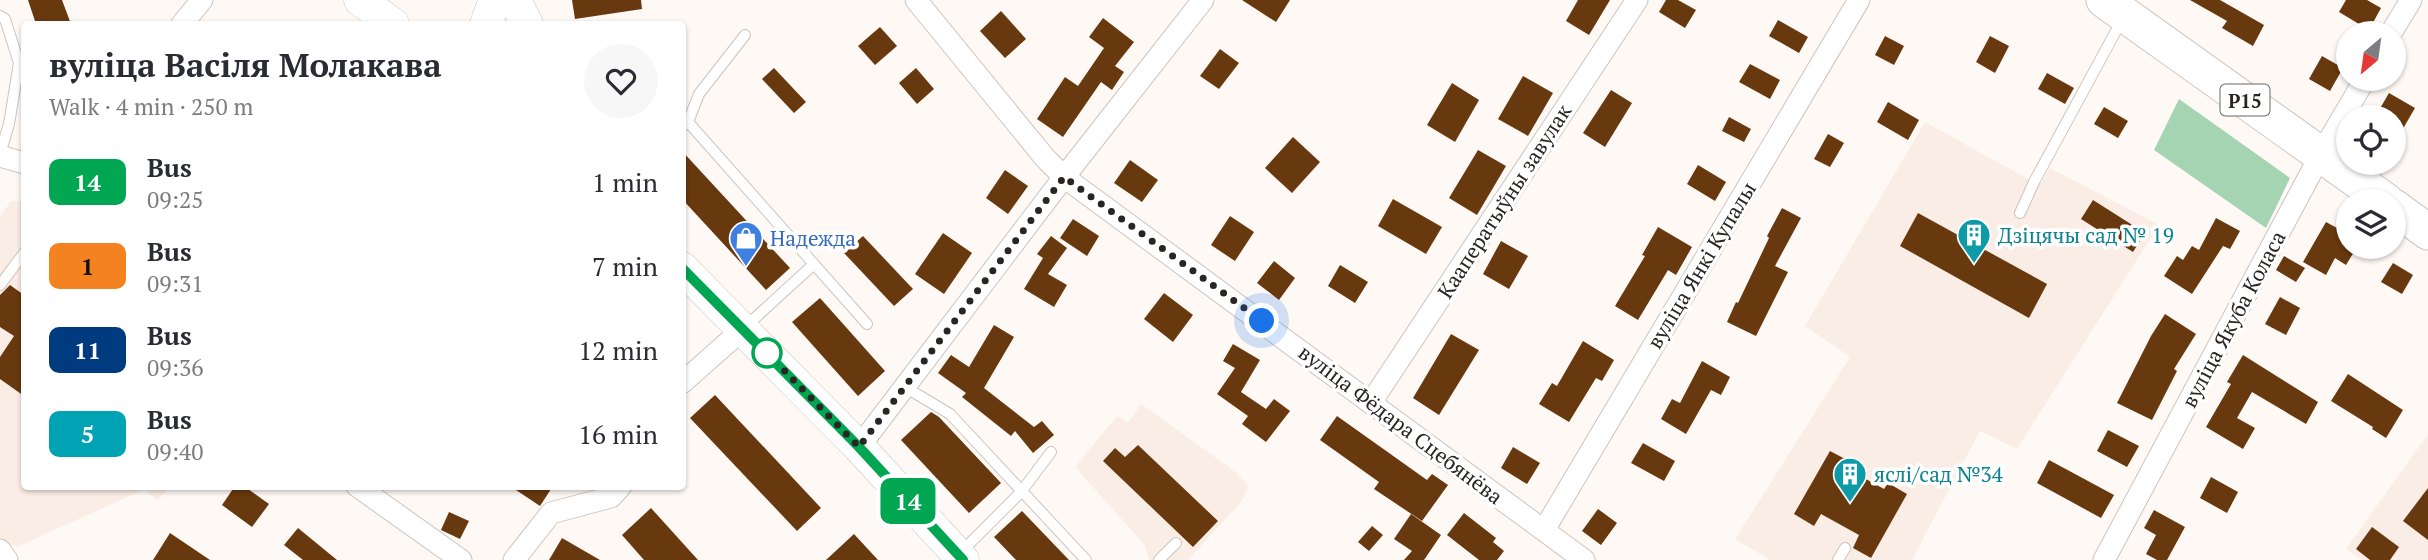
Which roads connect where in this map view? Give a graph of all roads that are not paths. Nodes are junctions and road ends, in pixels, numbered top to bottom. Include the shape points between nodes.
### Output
1 (360, 0) edge
2 (495, 0) edge
3 (515, 0) edge
4 (916, 0) edge
5 (1203, 0) edge
6 (1637, 0) edge
7 (1858, 0) edge
8 (2411, 0) edge
9 (197, 2) edge
10 (2114, 8) edge
11 (0, 16) edge
12 (184, 21) edge
13 (389, 21) edge
14 (487, 21) edge
15 (526, 21) edge
16 (2398, 21) edge
17 (745, 35) dead end
18 (2358, 91) edge
19 (686, 122) edge
20 (686, 125) edge
21 (2321, 154) junction
22 (0, 155) edge
23 (21, 162) edge
24 (1064, 177) junction
25 (2369, 189) edge
26 (2020, 213) dead end
27 (2406, 216) edge
28 (2428, 232) edge
29 (21, 257) edge
30 (814, 264) junction
31 (686, 272) edge
32 (0, 285) edge
33 (867, 324) dead end
34 (743, 329) junction
35 (686, 379) edge
36 (905, 387) junction
37 (1372, 401) junction
38 (859, 447) junction
39 (1051, 452) dead end
40 (363, 490) edge
41 (617, 490) edge
42 (1021, 492) junction
43 (1544, 530) junction
44 (1176, 543) dead end
45 (1845, 548) dead end
46 (0, 550) edge
47 (961, 558) edge
48 (8, 560) edge
49 (461, 560) edge
50 (514, 560) edge
51 (1086, 560) edge
52 (1159, 560) edge
53 (1584, 560) edge
54 (1838, 560) edge
55 (2104, 560) edge

1 - 13 street
2 - 14 street
3 - 15 street
4 - 24 street, вуліца Фёдара Сцебянёва
5 - 24 street
6 - 37 street, Кааператыўны завулак
7 - 43 street, вуліца Янкі Купалы
8 - 16 street
9 - 12 street
10 - 21 main road, Р15
10 - 26 lane
11 - 22 lane via 5,19 19,63
17 - 19 lane via 699,94
18 - 21 street, вуліца Якуба Коласа
20 - 30 lane
21 - 25 main road, Р15
21 - 55 street, вуліца Якуба Коласа
22 - 23 street
24 - 36 street
24 - 37 street, вуліца Фёдара Сцебянёва
27 - 28 main road
29 - 32 lane
30 - 33 lane
30 - 34 lane
31 - 34 street
34 - 35 street
34 - 38 street
36 - 38 street
36 - 42 lane via 950,414
37 - 43 street, вуліца Фёдара Сцебянёва
38 - 47 street
39 - 42 lane
40 - 49 street
41 - 50 street via 611,497 551,513
42 - 47 lane
42 - 51 lane
43 - 53 street, вуліца Фёдара Сцебянёва
44 - 52 lane
45 - 54 lane
46 - 48 street

